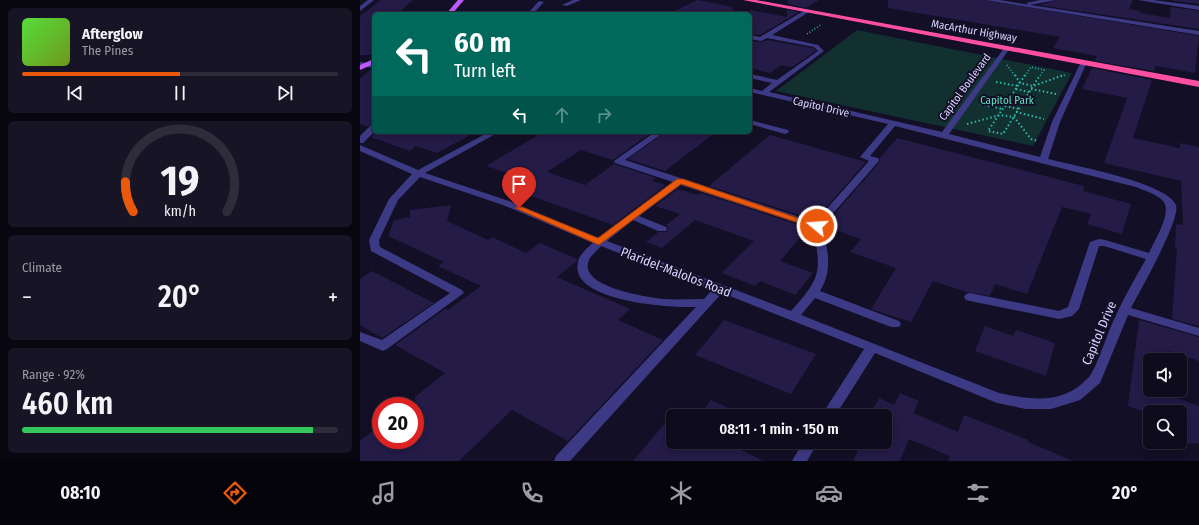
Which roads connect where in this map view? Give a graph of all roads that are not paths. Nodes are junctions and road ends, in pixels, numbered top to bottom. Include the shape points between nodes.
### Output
1 (371, 0) edge
2 (461, 0) edge
3 (578, 0) edge
4 (746, 0) edge
5 (989, 0) edge
6 (1053, 0) edge
7 (1141, 0) edge
8 (541, 2) dead end
9 (1018, 4) junction
10 (565, 5) dead end
11 (360, 8) edge
12 (1199, 8) edge
13 (807, 11) junction
14 (451, 12) edge
15 (532, 12) edge
16 (1199, 33) edge
17 (767, 36) junction
18 (752, 37) edge
19 (1007, 48) junction
20 (1084, 62) junction
21 (752, 76) edge
22 (779, 83) junction
23 (1199, 84) edge
24 (752, 90) edge
25 (764, 93) junction
26 (752, 123) edge
27 (893, 124) junction
28 (372, 129) edge
29 (785, 132) dead end
30 (491, 134) edge
31 (657, 134) edge
32 (944, 135) junction
33 (360, 141) edge
34 (360, 148) edge
35 (1043, 161) junction
36 (418, 173) junction
37 (680, 181) junction
38 (633, 216) junction
39 (817, 226) junction
40 (662, 229) dead end
41 (599, 242) junction
42 (1152, 257) junction
43 (720, 288) junction
44 (813, 293) junction
45 (970, 297) dead end
46 (707, 303) junction
47 (1124, 310) junction
48 (793, 316) junction
49 (895, 324) dead end
50 (1199, 332) edge
51 (360, 336) edge
52 (872, 347) junction
53 (832, 409) edge
54 (807, 449) edge
55 (561, 461) edge
56 (799, 461) edge

1 - 11 street
2 - 14 main road
3 - 10 street
4 - 13 highway, MacArthur Highway
5 - 9 street
6 - 9 street
7 - 12 street
8 - 15 street
9 - 16 street
13 - 17 street
13 - 19 highway, MacArthur Highway
17 - 18 street via 761,39
17 - 22 street via 816,46 821,51
19 - 20 highway, MacArthur Highway
19 - 32 street, Capitol Boulevard
20 - 23 highway, MacArthur Highway
20 - 35 street via 1056,122
21 - 22 street
22 - 25 street
24 - 25 street, Capitol Drive
25 - 27 street, Capitol Drive
26 - 29 street
27 - 32 street, Capitol Boulevard
27 - 39 street via 864,157 875,160
28 - 33 street
30 - 36 street
31 - 37 street via 618,160
32 - 35 street, Capitol Drive
34 - 36 street, Plaridel-Malolos Road
35 - 42 street, Capitol Drive via 1139,185 1166,198 1171,205 1171,216
36 - 41 street, Plaridel-Malolos Road via 506,203
36 - 51 street via 394,199 374,240 375,249 458,293 383,346
37 - 38 street
37 - 39 street
38 - 40 street
38 - 41 street
39 - 44 street via 824,250 824,269 822,279
41 - 43 street, Plaridel-Malolos Road
41 - 46 street via 583,261 583,273 590,282 604,290 665,303
42 - 45 street via 1106,243 1094,244 1073,309 1068,314 1060,315
42 - 47 street, Capitol Drive
43 - 46 street
43 - 48 street, Plaridel-Malolos Road
44 - 48 street
44 - 49 street
46 - 55 street
47 - 50 street
47 - 52 street, Capitol Drive via 1095,379 1075,396 1051,404 1026,404 997,398
48 - 52 street, Plaridel-Malolos Road
52 - 53 street
54 - 56 street

